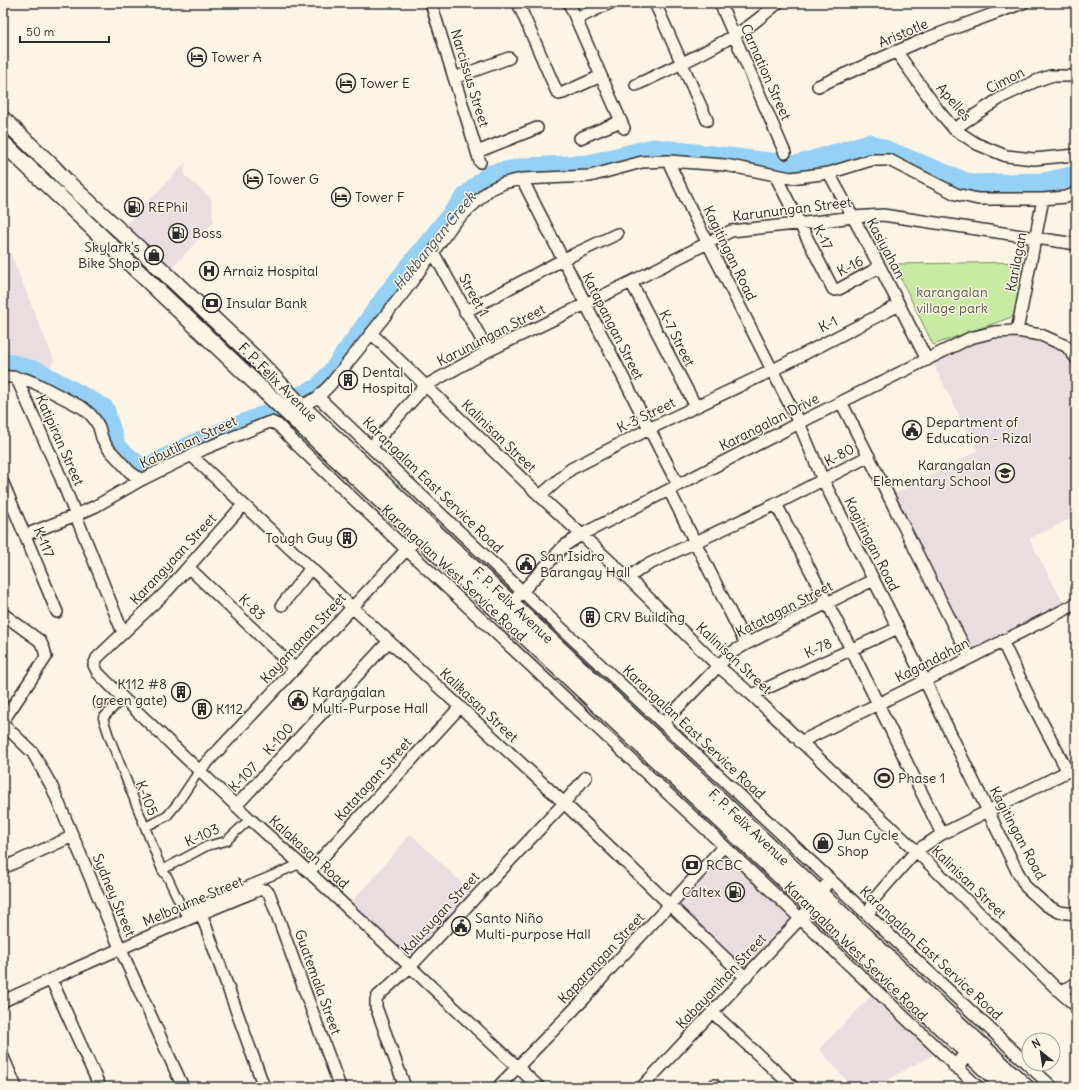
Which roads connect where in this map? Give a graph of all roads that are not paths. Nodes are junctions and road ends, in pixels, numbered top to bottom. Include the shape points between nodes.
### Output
1 (518, 3) edge
2 (569, 3) edge
3 (610, 3) edge
4 (656, 3) edge
5 (720, 3) edge
6 (778, 3) edge
7 (1024, 3) edge
8 (433, 4) edge
9 (576, 19) junction
10 (734, 36) junction
11 (896, 51) junction
12 (509, 58) dead end
13 (682, 64) junction
14 (602, 76) junction
15 (1076, 76) edge
16 (454, 78) junction
17 (636, 86) dead end
18 (818, 86) dead end
19 (3, 119) edge
20 (707, 120) dead end
21 (537, 128) dead end
22 (954, 128) junction
23 (580, 138) dead end
24 (3, 143) edge
25 (785, 153) dead end
26 (1076, 156) edge
27 (668, 160) junction
28 (829, 173) junction
29 (775, 175) junction
30 (522, 179) junction
31 (1076, 193) edge
32 (1044, 199) junction
33 (853, 217) junction
34 (800, 223) junction
35 (617, 234) dead end
36 (1036, 237) junction
37 (707, 242) junction
38 (1076, 244) edge
39 (433, 252) junction
40 (562, 260) junction
41 (880, 267) junction
42 (631, 282) junction
43 (835, 290) joint
44 (586, 305) junction
45 (899, 305) junction
46 (201, 307) junction
47 (465, 312) junction
48 (189, 320) junction
49 (1017, 331) junction
50 (371, 332) junction
51 (488, 351) junction
52 (1076, 358) edge
53 (927, 360) junction
54 (258, 362) junction
55 (771, 370) junction
56 (246, 374) junction
57 (3, 376) edge
58 (16, 377) junction
59 (425, 386) junction
60 (318, 397) junction
61 (841, 402) junction
62 (696, 407) junction
63 (294, 410) junction
64 (798, 423) junction
65 (278, 425) junction
66 (649, 429) junction
67 (371, 447) junction
68 (192, 456) junction
69 (869, 456) junction
70 (141, 480) junction
71 (823, 480) junction
72 (3, 483) edge
73 (674, 488) junction
74 (540, 496) junction
75 (776, 504) junction
76 (243, 505) junction
77 (76, 515) junction
78 (424, 531) junction
79 (25, 535) junction
80 (581, 535) junction
81 (696, 542) junction
82 (407, 550) junction
83 (188, 567) junction
84 (311, 568) junction
85 (628, 578) junction
86 (873, 580) junction
87 (522, 591) junction
88 (828, 603) junction
89 (1076, 604) edge
90 (282, 605) dead end
91 (353, 608) junction
92 (506, 608) junction
93 (56, 612) dead end
94 (3, 614) edge
95 (898, 628) junction
96 (123, 633) junction
97 (389, 641) junction
98 (1002, 641) junction
99 (746, 644) junction
100 (851, 649) junction
101 (970, 658) junction
102 (718, 666) junction
103 (296, 669) junction
104 (925, 681) junction
105 (752, 695) junction
106 (123, 698) junction
107 (878, 704) junction
108 (460, 707) junction
109 (3, 721) edge
110 (663, 723) junction
111 (3, 724) edge
112 (800, 742) junction
113 (271, 768) joint
114 (1072, 770) edge
115 (199, 771) junction
116 (586, 777) dead end
117 (564, 803) junction
118 (236, 806) junction
119 (988, 811) junction
120 (250, 819) junction
121 (145, 827) junction
122 (942, 834) junction
123 (73, 836) junction
124 (724, 846) junction
125 (916, 851) junction
126 (300, 864) junction
127 (3, 868) edge
128 (162, 870) junction
129 (309, 872) junction
130 (830, 879) junction
131 (265, 890) joint
132 (816, 900) junction
133 (670, 905) junction
134 (202, 913) junction
135 (1076, 914) edge
136 (869, 915) junction
137 (800, 919) junction
138 (120, 948) junction
139 (410, 967) junction
140 (745, 977) junction
141 (51, 980) junction
142 (1076, 983) edge
143 (1060, 992) junction
144 (3, 1001) edge
145 (1076, 1006) edge
146 (712, 1012) junction
147 (969, 1053) junction
148 (3, 1057) edge
149 (956, 1066) junction
150 (518, 1067) junction
151 (643, 1086) edge
152 (16, 1087) edge
153 (100, 1087) edge
154 (183, 1087) edge
155 (264, 1087) edge
156 (340, 1087) edge
157 (405, 1087) edge
158 (498, 1087) edge
159 (540, 1087) edge
160 (794, 1087) edge
161 (978, 1087) edge
162 (1004, 1087) edge
163 (1026, 1087) edge
164 (1052, 1087) edge

1 - 14 street via 559,94
2 - 9 street
3 - 9 street
4 - 13 street
5 - 10 street, Carnation Street
6 - 10 street
7 - 11 street, Aristotle
8 - 16 street, Narcissus Street
9 - 14 street
10 - 13 street
10 - 25 street, Carnation Street
11 - 18 street, Aristotle
11 - 22 street, Apelles
12 - 16 street
13 - 17 street
13 - 20 street
14 - 23 street via 623,124
15 - 22 street, Cimon via 1050,76 1036,81 1002,97
16 - 21 street, Narcissus Street via 478,157
19 - 46 main road, F. P. Felix Avenue
22 - 26 street, Apelles via 977,144 1006,156 1034,159
24 - 48 main road, F. P. Felix Avenue
27 - 29 street via 725,165
27 - 30 street via 642,162 590,176
27 - 37 street, Kagitingan Road
28 - 29 street via 791,178
28 - 32 street via 870,160 889,160 956,194 978,199
28 - 33 street, Kasiyahan
29 - 34 street, K-17
30 - 39 street via 489,190 454,224
30 - 40 street, Katapangan Street
31 - 32 street via 1066,197
32 - 36 street, Karilagan
33 - 34 street, Karunungan Street
33 - 36 street, Karunungan Street via 883,215
33 - 41 street, Kasiyahan
34 - 37 street, Karunungan Street via 731,231
34 - 43 street, K-17
35 - 40 street
36 - 38 street, Karunungan Street
36 - 49 street, Karilagan
37 - 42 street, Karunungan Street
37 - 55 street, Kagitingan Road
39 - 47 street, Street 1
39 - 50 street
40 - 44 street, Katapangan Street
40 - 47 street
41 - 43 street, K-16
41 - 45 street, Kasiyahan
42 - 44 street, Karunungan Street
42 - 62 street, K-7 Street
44 - 51 street, Karunungan Street
44 - 66 street, Katapangan Street
45 - 53 street, Kasiyahan
45 - 55 street, K-1
46 - 48 main road
46 - 54 main road, F. P. Felix Avenue
47 - 51 street, Street 1
48 - 56 main road, F. P. Felix Avenue
49 - 52 street, Karangalan Drive via 1041,335 1066,346
49 - 53 street, Karangalan Drive via 994,332 970,338
50 - 59 street, Kalinisan Street
50 - 60 street
51 - 59 street, Karunungan Street
53 - 61 street, Karangalan Drive
54 - 56 main road
54 - 63 main road, F. P. Felix Avenue via 271,374
55 - 62 street, K-3 Street
55 - 64 street, Kagitingan Road
56 - 63 main road, F. P. Felix Avenue via 259,387
57 - 58 street, Kabutihan Street
58 - 70 street, Kabutihan Street via 35,383 83,408 99,427 107,447
58 - 77 street, Katipiran Street
59 - 67 street, Karunungan Street
59 - 74 street, Kalinisan Street
60 - 63 street
60 - 67 street, Karangalan East Service Road
61 - 64 street, Karangalan Drive
61 - 69 street
62 - 66 street, K-3 Street
63 - 65 street
63 - 78 main road, F. P. Felix Avenue
64 - 71 street, Kagitingan Road
64 - 73 street, Karangalan Drive
65 - 68 street, Kabutihan Street via 267,423
65 - 82 street, Karangalan West Service Road
66 - 73 street, Katapangan Street
66 - 74 street, K-3 Street via 571,469
67 - 87 street, Karangalan East Service Road
68 - 70 street, Kabutihan Street
68 - 76 street, Kalikasan Street
69 - 71 street, K-80
69 - 101 street
70 - 77 street
71 - 75 street, K-80
71 - 86 street, Kagitingan Road
72 - 79 street, K-117
73 - 80 street, Karangalan Drive
73 - 81 street, Katapangan Street
74 - 80 street, Kalinisan Street
75 - 81 street, K-80
75 - 88 street
76 - 83 street, Karangyaan Street
76 - 84 street, Kalikasan Street
77 - 79 street
77 - 96 street, Katipiran Street
78 - 82 street, Kayamanan Street
78 - 92 main road, F. P. Felix Avenue
79 - 93 street, K-117
80 - 85 street, Kalinisan Street
80 - 87 street, Karangalan Drive via 564,546
81 - 85 street, K-80
81 - 99 street, Katapangan Street
82 - 91 street, Kayamanan Street
82 - 124 street, Karangalan West Service Road
83 - 96 street, Karangyaan Street
83 - 103 street, K-83
84 - 90 street
84 - 91 street, Kalikasan Street
85 - 102 street, Kalinisan Street
86 - 88 street, Katatagan Street
86 - 95 street, Kagitingan Road
87 - 92 street, Karangalan Drive
87 - 110 street, Karangalan East Service Road
88 - 99 street, Katatagan Street
88 - 100 street
89 - 98 street, Kagandahan
91 - 97 street, Kalikasan Street
91 - 103 street, Kayamanan Street
92 - 132 main road, F. P. Felix Avenue
94 - 109 street via 40,641 46,657
95 - 100 street, K-78
95 - 104 street, Kagitingan Road
96 - 106 street, Kalakasan Road via 94,665 98,673
97 - 108 street, Kalikasan Street
97 - 113 street, K-100
98 - 101 street, Kagandahan
98 - 114 street via 1032,703
99 - 102 street, Katatagan Street via 731,653
100 - 105 street, K-78
100 - 107 street
101 - 104 street, Kagandahan
102 - 105 street, Kalinisan Street
102 - 110 street, Katatagan Street
103 - 115 street, Kayamanan Street
104 - 107 street, Kagandahan
104 - 119 street, Kagitingan Road
105 - 112 street, Kalinisan Street
106 - 115 street, Kalakasan Road
106 - 121 street, K-105 via 103,718
107 - 112 street, Kagandahan
107 - 122 street
108 - 117 street, Kalikasan Street
108 - 129 street, Katatagan Street
110 - 130 street, Karangalan East Service Road
111 - 123 street, Sydney Street via 33,753 52,786
112 - 125 street, Kalinisan Street
113 - 118 street, K-107
114 - 119 street
115 - 118 street, Kalakasan Road
115 - 121 street via 167,816
116 - 117 street, Kalusugan Street
117 - 133 street, Kalikasan Street
117 - 139 street, Kalusugan Street
118 - 120 street, Kalakasan Road
119 - 122 street
119 - 135 street, Kagitingan Road via 1026,887 1046,905 1059,912
120 - 126 street, Kalakasan Road
120 - 128 street, K-103 via 226,841 207,846
121 - 128 street, K-105
122 - 125 street
123 - 127 street
123 - 138 street, Sydney Street
124 - 133 street, Kaparangan Street
124 - 137 street, Karangalan West Service Road
125 - 136 street via 874,899
125 - 143 street, Kalinisan Street
126 - 128 street, K-105 via 184,912
126 - 129 street, Kalakasan Road
129 - 139 street, Kalakasan Road
130 - 132 street, Kabayanihan Street
130 - 136 street, Karangalan East Service Road
131 - 134 street, Melbourne Street via 259,890
131 - 156 street, Guatemala Street via 269,893
132 - 137 street, Kabayanihan Street
132 - 147 main road, F. P. Felix Avenue
132 - 163 main road, F. P. Felix Avenue
133 - 140 street, Kalikasan Street
133 - 150 street, Kaparangan Street
134 - 138 street, Melbourne Street
134 - 155 street
136 - 164 street, Karangalan East Service Road
137 - 140 street, Kabayanihan Street
137 - 149 street, Karangalan West Service Road
138 - 141 street, Melbourne Street
138 - 154 street, Sydney Street
139 - 150 street, Kalakasan Road
139 - 157 street, Kalusugan Street via 383,990 375,1003
140 - 146 street, Kabayanihan Street
141 - 144 street, Melbourne Street
141 - 153 street
142 - 143 street
143 - 145 street, Kalinisan Street
146 - 151 street, Kabayanihan Street
146 - 160 street
147 - 149 main road
147 - 162 main road, F. P. Felix Avenue
148 - 152 street
149 - 161 street, Karangalan West Service Road
150 - 158 street, Kaparangan Street
150 - 159 street, Kalakasan Road

